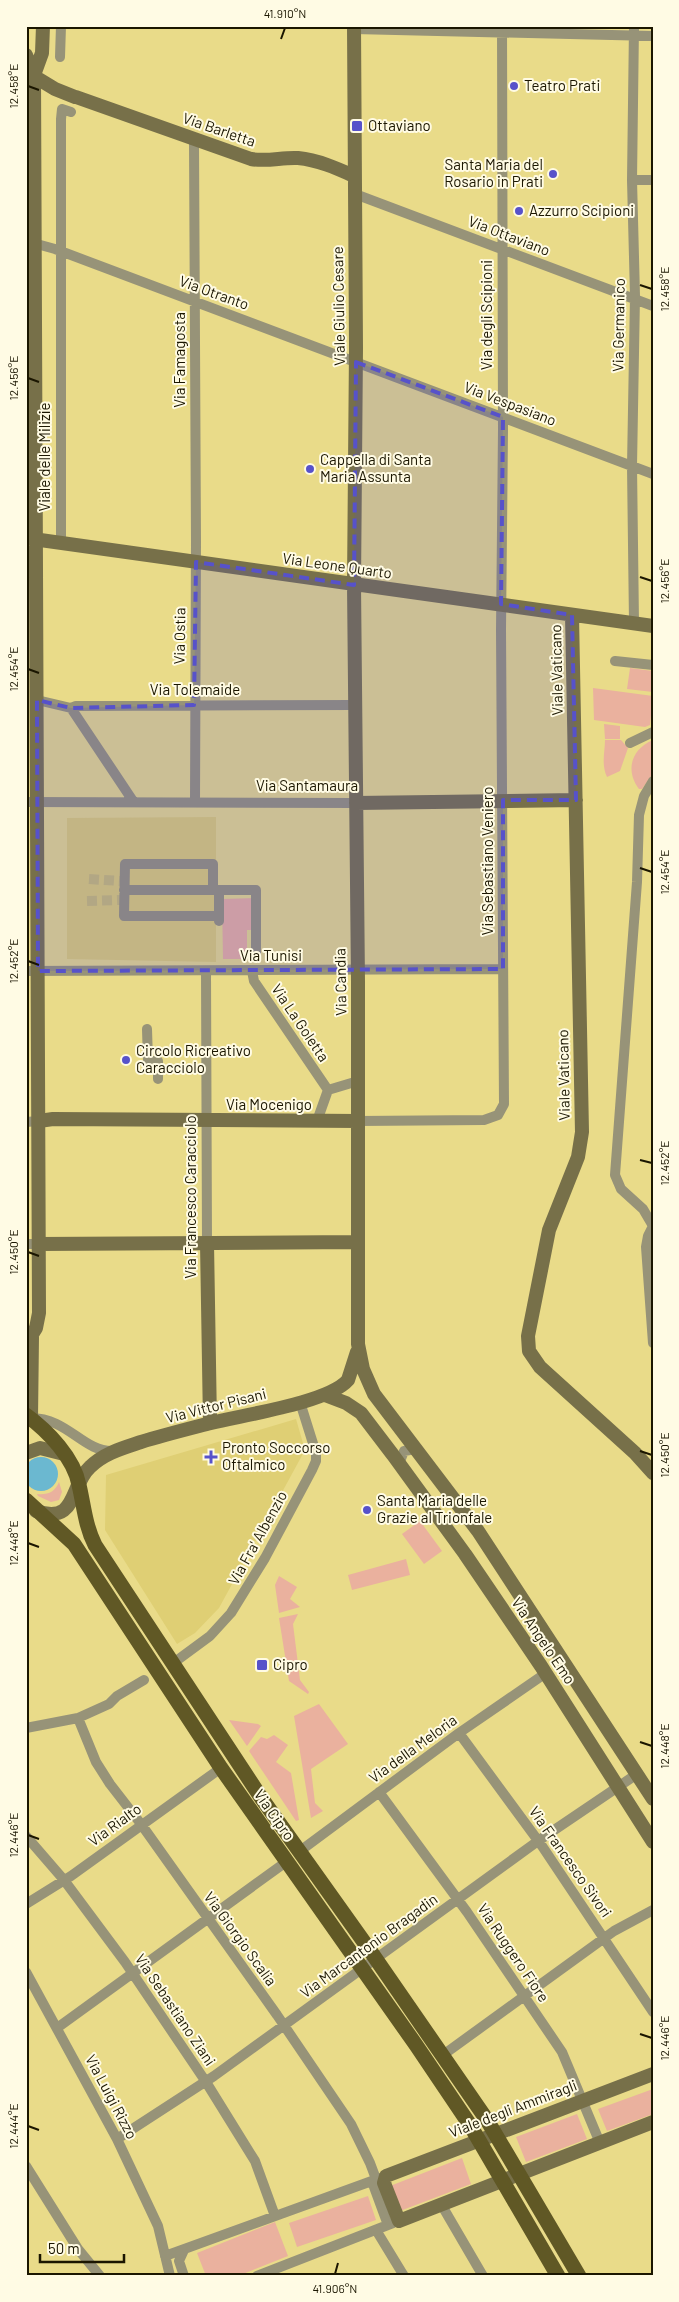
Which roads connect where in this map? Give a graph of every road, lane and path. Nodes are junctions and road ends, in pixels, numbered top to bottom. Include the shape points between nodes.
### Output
1 (44, 26) edge
2 (61, 26) edge
3 (354, 28) edge
4 (502, 29) edge
5 (634, 31) edge
6 (653, 36) edge
7 (26, 55) edge
8 (60, 57) dead end
9 (30, 74) edge
10 (66, 111) dead end
11 (194, 143) dead end
12 (194, 158) joint
13 (354, 176) junction
14 (632, 180) junction
15 (653, 180) edge
16 (355, 194) junction
17 (30, 242) edge
18 (502, 249) junction
19 (62, 252) junction
20 (30, 283) edge
21 (634, 299) junction
22 (194, 303) junction
23 (653, 306) edge
24 (356, 362) junction
25 (31, 392) edge
26 (503, 417) junction
27 (632, 466) junction
28 (653, 474) edge
29 (31, 539) edge
30 (61, 543) junction
31 (26, 554) edge
32 (196, 562) junction
33 (354, 585) junction
34 (501, 604) junction
35 (572, 615) junction
36 (634, 623) junction
37 (653, 626) edge
38 (615, 660) dead end
39 (653, 665) edge
40 (37, 700) junction
41 (194, 705) junction
42 (355, 705) junction
43 (71, 708) junction
44 (653, 732) edge
45 (630, 743) dead end
46 (653, 781) edge
47 (503, 800) junction
48 (576, 800) junction
49 (133, 801) junction
50 (195, 801) junction
51 (32, 802) edge
52 (356, 803) junction
53 (123, 890) junction
54 (216, 890) junction
55 (256, 953) dead end
56 (503, 969) junction
57 (357, 970) junction
58 (32, 971) edge
59 (206, 971) junction
60 (252, 971) junction
61 (147, 1029) dead end
62 (158, 1079) dead end
63 (358, 1081) junction
64 (328, 1090) junction
65 (498, 1116) joint
66 (32, 1121) edge
67 (207, 1121) junction
68 (318, 1121) junction
69 (358, 1121) junction
70 (653, 1226) edge
71 (207, 1242) junction
72 (357, 1242) junction
73 (33, 1244) edge
74 (29, 1340) edge
75 (653, 1343) edge
76 (358, 1344) junction
77 (367, 1378) joint
78 (325, 1395) junction
79 (300, 1402) junction
80 (28, 1416) edge
81 (210, 1423) junction
82 (416, 1449) junction
83 (114, 1450) junction
84 (26, 1453) edge
85 (64, 1454) junction
86 (399, 1464) junction
87 (653, 1473) edge
88 (79, 1484) junction
89 (31, 1506) edge
90 (172, 1664) junction
91 (546, 1673) junction
92 (144, 1680) dead end
93 (78, 1718) junction
94 (26, 1728) edge
95 (459, 1733) junction
96 (221, 1768) junction
97 (637, 1774) junction
98 (617, 1786) junction
99 (379, 1792) junction
100 (653, 1799) edge
101 (141, 1824) junction
102 (26, 1836) edge
103 (538, 1841) junction
104 (653, 1842) edge
105 (300, 1852) junction
106 (286, 1862) junction
107 (64, 1880) junction
108 (458, 1900) junction
109 (26, 1904) edge
110 (653, 1910) edge
111 (207, 1918) junction
112 (605, 1938) junction
113 (376, 1959) junction
114 (363, 1968) junction
115 (26, 1972) edge
116 (133, 1974) junction
117 (525, 1997) junction
118 (653, 2012) edge
119 (284, 2026) junction
120 (57, 2028) junction
121 (443, 2055) junction
122 (653, 2074) edge
123 (206, 2082) junction
124 (582, 2100) junction
125 (653, 2122) edge
126 (495, 2134) junction
127 (117, 2139) junction
128 (478, 2140) junction
129 (600, 2143) junction
130 (26, 2166) edge
131 (518, 2174) junction
132 (381, 2178) junction
133 (501, 2180) junction
134 (441, 2204) junction
135 (275, 2216) junction
136 (394, 2223) junction
137 (376, 2230) junction
138 (184, 2250) junction
139 (165, 2256) junction
140 (100, 2276) edge
141 (170, 2276) edge
142 (184, 2276) edge
143 (257, 2276) edge
144 (404, 2276) edge
145 (483, 2276) edge
146 (558, 2276) edge
147 (579, 2276) edge

1 - 9 main road, Viale delle Milizie via 42,54
2 - 8 street
3 - 4 street
3 - 13 main road, Viale Giulio Cesare
4 - 5 street
4 - 18 street, Via degli Scipioni
5 - 6 street
5 - 14 street, Via Germanico
7 - 9 main road, Viale delle Milizie
9 - 13 main road, Via Barletta via 75,97 251,159 307,159
9 - 17 main road, Viale delle Milizie
10 - 19 street, Viale delle Milizie
11 - 12 street, Via Barletta
12 - 22 street, Via Famagosta
13 - 16 main road, Viale Giulio Cesare
14 - 15 street
14 - 21 street, Via Germanico
16 - 18 street, Via Ottaviano
16 - 24 main road, Viale Giulio Cesare
17 - 19 street
17 - 20 main road, Viale delle Milizie
18 - 21 street, Via Ottaviano
18 - 26 street, Via degli Scipioni
19 - 22 street, Via Otranto
19 - 30 street, Viale delle Milizie
20 - 25 main road, Viale delle Milizie
21 - 23 street, Via Ottaviano
21 - 27 street, Via Germanico
22 - 24 street, Via Otranto
22 - 32 street, Via Famagosta
24 - 26 street, Via Vespasiano
24 - 33 main road, Viale Giulio Cesare
25 - 29 main road, Viale delle Milizie
26 - 27 street, Via Vespasiano
26 - 34 street, Via degli Scipioni
27 - 28 street, Via Vespasiano
27 - 36 street, Via Germanico
29 - 30 main road, Via Leone Quarto
29 - 31 main road
29 - 40 main road, Viale delle Milizie
30 - 32 main road, Via Leone Quarto
32 - 33 main road, Via Leone Quarto
32 - 41 street, Via Ostia
33 - 34 main road, Via Leone Quarto
33 - 42 main road, Via Candia
34 - 35 main road, Via Leone Quarto
34 - 47 street, Via Sebastiano Veniero
35 - 36 main road, Via Leone Quarto
35 - 48 main road, Viale Vaticano
36 - 37 main road, Via Leone Quarto
38 - 39 street
40 - 43 street, Via Tolemaide
40 - 51 main road, Viale delle Milizie
41 - 42 street, Via Tolemaide
41 - 43 street, Via Tolemaide
41 - 50 street, Via Ostia
42 - 52 main road, Via Candia
43 - 49 street
44 - 45 street
46 - 70 street via 642,801 639,823 615,1175 621,1189 643,1209
47 - 48 main road, Via Santamaura
47 - 52 main road, Via Santamaura
47 - 56 street, Via Sebastiano Veniero
48 - 87 main road, Viale Vaticano via 582,1132 578,1157 550,1230 528,1348 540,1367
49 - 50 street, Via Santamaura
49 - 51 street, Via Santamaura
50 - 52 street, Via Santamaura
51 - 58 main road, Viale delle Milizie
52 - 57 main road, Via Candia
53 - 54 street
53 - 54 street via 125,864 213,864
53 - 54 street via 124,916 219,918
54 - 55 street via 256,890
56 - 57 street, Via Tunisi
56 - 65 street, Via Sebastiano Veniero via 504,1101
57 - 60 street, Via Tunisi
57 - 63 main road, Via Candia
58 - 59 street, Via Tunisi
58 - 66 main road, Viale delle Milizie
59 - 60 street, Via Tunisi
59 - 67 street, Via Francesco Caracciolo
60 - 64 street, Via La Goletta via 254,981
61 - 62 street via 148,1061 158,1062
63 - 64 street
63 - 69 main road, Via Candia
64 - 68 street
65 - 69 street, Via Mocenigo via 484,1120
66 - 67 main road, Via Mocenigo
66 - 73 main road, Viale delle Milizie
67 - 68 main road, Via Mocenigo
67 - 71 street, Via Francesco Caracciolo
68 - 69 main road, Via Mocenigo
69 - 72 main road, Via Candia
70 - 75 street via 646,1247
71 - 72 main road
71 - 73 main road
71 - 81 main road, Via Francesco Caracciolo
72 - 76 main road, Via Candia
73 - 74 main road, Viale delle Milizie via 38,1317
74 - 80 main road, Viale delle Milizie
76 - 77 main road, Via Candia
76 - 78 main road, Via Vittor Pisani via 354,1368 348,1380
77 - 82 main road, Via Angelo Emo via 378,1400
78 - 79 main road, Via Vittor Pisani
78 - 86 main road, Via Angelo Emo via 346,1402 361,1413
79 - 81 main road, Via Vittor Pisani
79 - 90 street, Via Fra' Albenzio via 316,1453 312,1470 231,1614 210,1636
80 - 83 street via 53,1421 98,1449
80 - 85 main road, Via Cipro
81 - 83 main road, Via Vittor Pisani
82 - 86 street via 404,1452
82 - 97 main road, Via Angelo Emo via 478,1532
83 - 88 main road, Via Vittor Pisani via 90,1466
84 - 85 main road via 40,1448
85 - 88 main road, Via Cipro
86 - 91 main road, Via Angelo Emo
88 - 89 main road, Via Vittor Pisani via 71,1502 62,1511 49,1514
88 - 90 main road, Via Cipro via 86,1523 94,1544
89 - 96 main road, Via Cipro via 74,1544
90 - 105 main road, Via Cipro
91 - 95 street, Via della Meloria
91 - 98 main road, Via Angelo Emo
92 - 93 street via 109,1704
93 - 94 street
93 - 101 street, Via Giorgio Scalia via 98,1766
95 - 99 street, Via della Meloria
95 - 103 street, Via Francesco Sivori
96 - 101 street, Via Rialto
96 - 106 main road, Via Cipro
97 - 98 street, Via Marcantonio Bragadin
97 - 100 main road, Via Angelo Emo
98 - 103 street, Via Marcantonio Bragadin
98 - 104 main road, Via Angelo Emo
99 - 105 street, Via della Meloria
99 - 108 street, Via Ruggero Fiore
101 - 107 street, Via Rialto
101 - 111 street, Via Giorgio Scalia
102 - 107 street, Via Sebastiano Ziani
103 - 108 street, Via Marcantonio Bragadin
103 - 112 street, Via Francesco Sivori
105 - 113 main road, Via Cipro
106 - 111 street
106 - 114 main road, Via Cipro
107 - 109 street, Via Rialto
107 - 116 street, Via Sebastiano Ziani
108 - 113 street, Via Marcantonio Bragadin
108 - 117 street, Via Ruggero Fiore
110 - 112 street
111 - 116 street
111 - 119 street, Via Giorgio Scalia
112 - 117 street
112 - 118 street, Via Francesco Sivori
113 - 114 street, Via Marcantonio Bragadin
113 - 121 main road, Via Cipro
114 - 119 street, Via Marcantonio Bragadin
114 - 128 main road, Via Cipro
115 - 120 street, Via Luigi Rizzo
116 - 120 street
116 - 123 street, Via Sebastiano Ziani
117 - 121 street
117 - 124 street, Via Ruggero Fiore via 562,2052
119 - 123 street, Via Marcantonio Bragadin
119 - 132 street, Via Giorgio Scalia via 352,2124
120 - 127 street, Via Luigi Rizzo
121 - 126 main road, Via Cipro
122 - 124 main road, Viale degli Ammiragli
123 - 127 street, Via Marcantonio Bragadin
123 - 135 street, Via Sebastiano Ziani via 255,2161
124 - 126 main road, Viale degli Ammiragli
124 - 129 street, Via Ruggero Fiore
125 - 129 main road
126 - 128 main road, Viale degli Ammiragli
126 - 131 main road, Via Cipro
127 - 139 street, Via Luigi Rizzo via 162,2239
128 - 132 main road, Viale degli Ammiragli
128 - 133 main road, Via Cipro
129 - 131 main road
130 - 140 street via 78,2249
131 - 133 main road
131 - 147 main road, Via Cipro
132 - 135 street, Viale degli Ammiragli
132 - 136 main road
133 - 134 main road
133 - 146 main road, Via Cipro
134 - 136 main road
134 - 145 street
135 - 138 street, Viale degli Ammiragli
136 - 137 street
137 - 143 street
137 - 144 street
138 - 139 street, Viale degli Ammiragli
138 - 142 street via 179,2261
139 - 141 street, Via Luigi Rizzo

